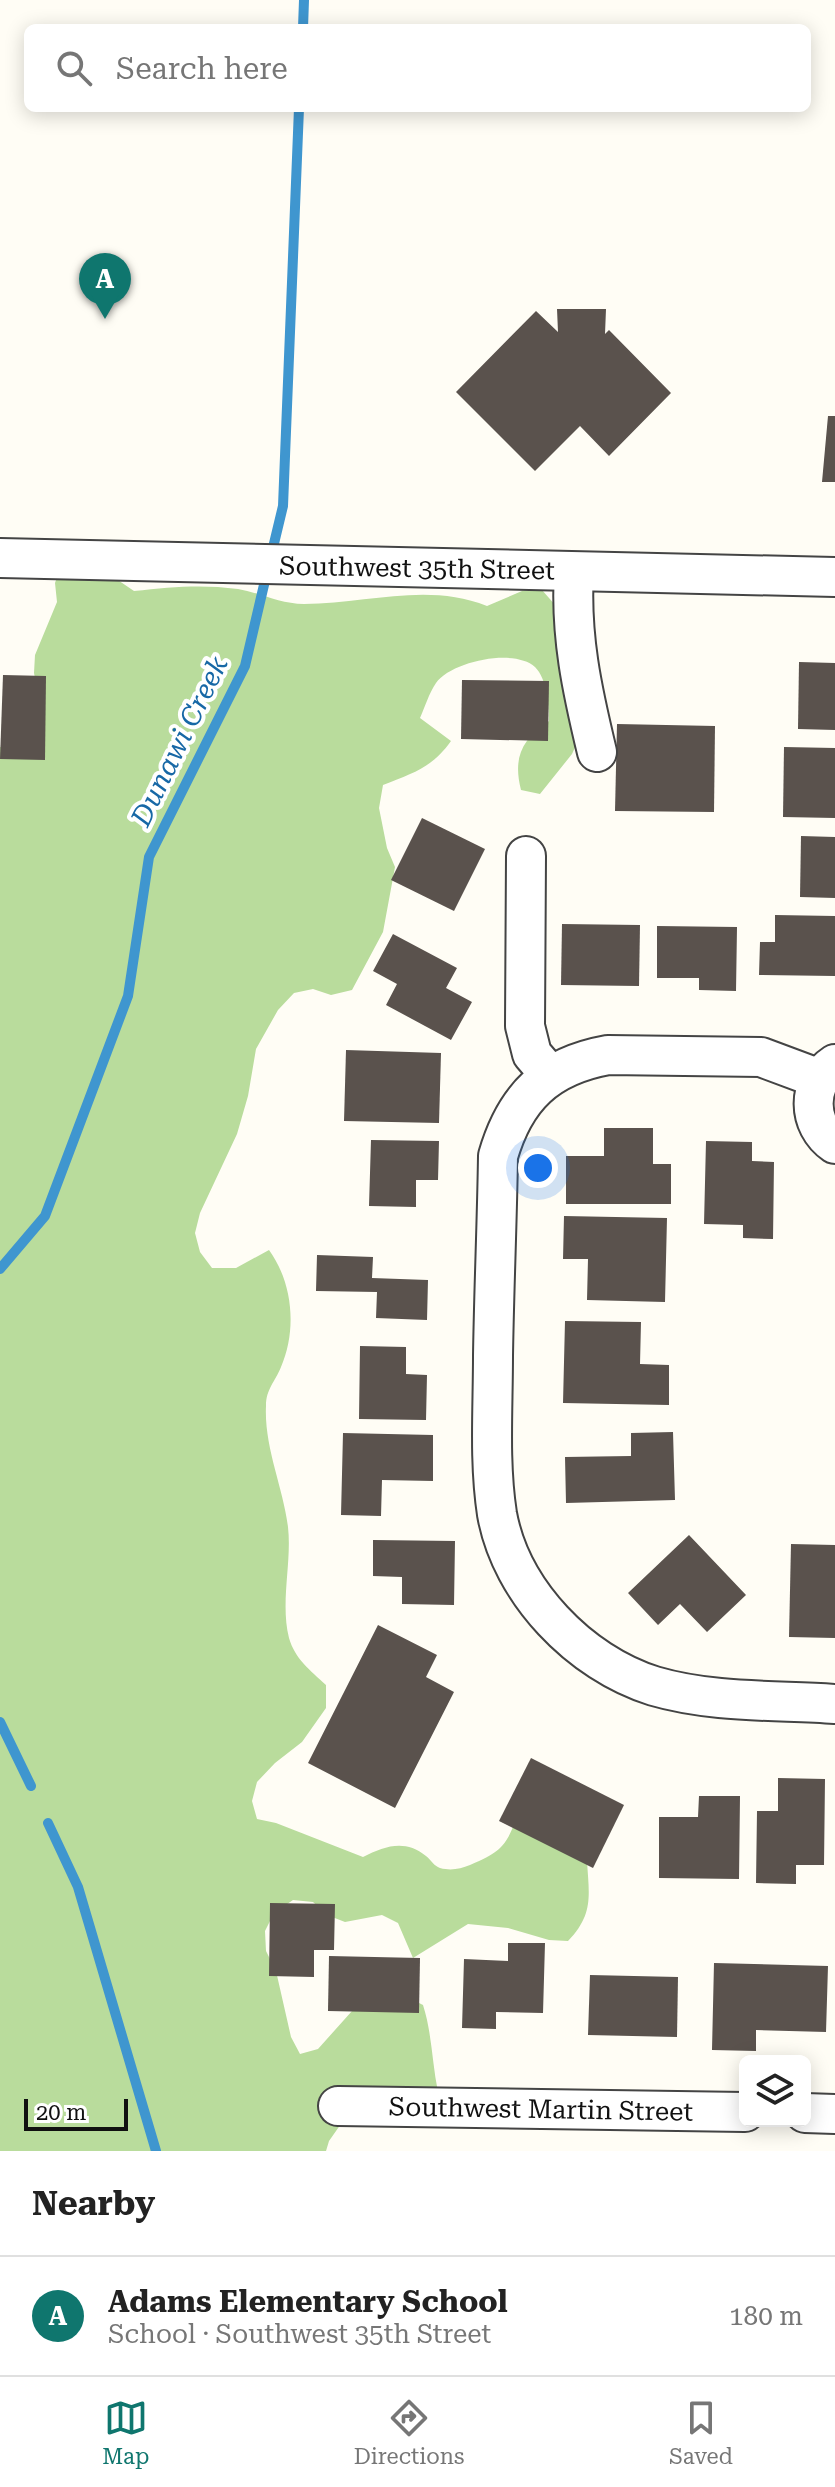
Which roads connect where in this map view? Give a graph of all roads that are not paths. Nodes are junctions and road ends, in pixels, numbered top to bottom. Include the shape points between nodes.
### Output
1 (0, 558) edge
2 (574, 572) junction
3 (832, 578) edge
4 (597, 752) dead end
5 (526, 856) dead end
6 (828, 1071) edge
7 (550, 1075) junction
8 (835, 1144) edge
9 (835, 1704) edge
10 (338, 2106) dead end
11 (739, 2112) edge
12 (811, 2113) edge
13 (835, 2114) edge

1 - 2 street, Southwest 35th Street
2 - 3 street, Southwest 35th Street
2 - 4 street via 572,614
5 - 7 street via 525,1026 532,1054
6 - 7 street via 761,1057 608,1055
6 - 8 street via 814,1094 813,1110 818,1126
7 - 9 street via 516,1110 498,1156 492,1465 508,1550 533,1596 562,1632 604,1663 652,1685 704,1696
10 - 11 street, Southwest Martin Street
12 - 13 street

